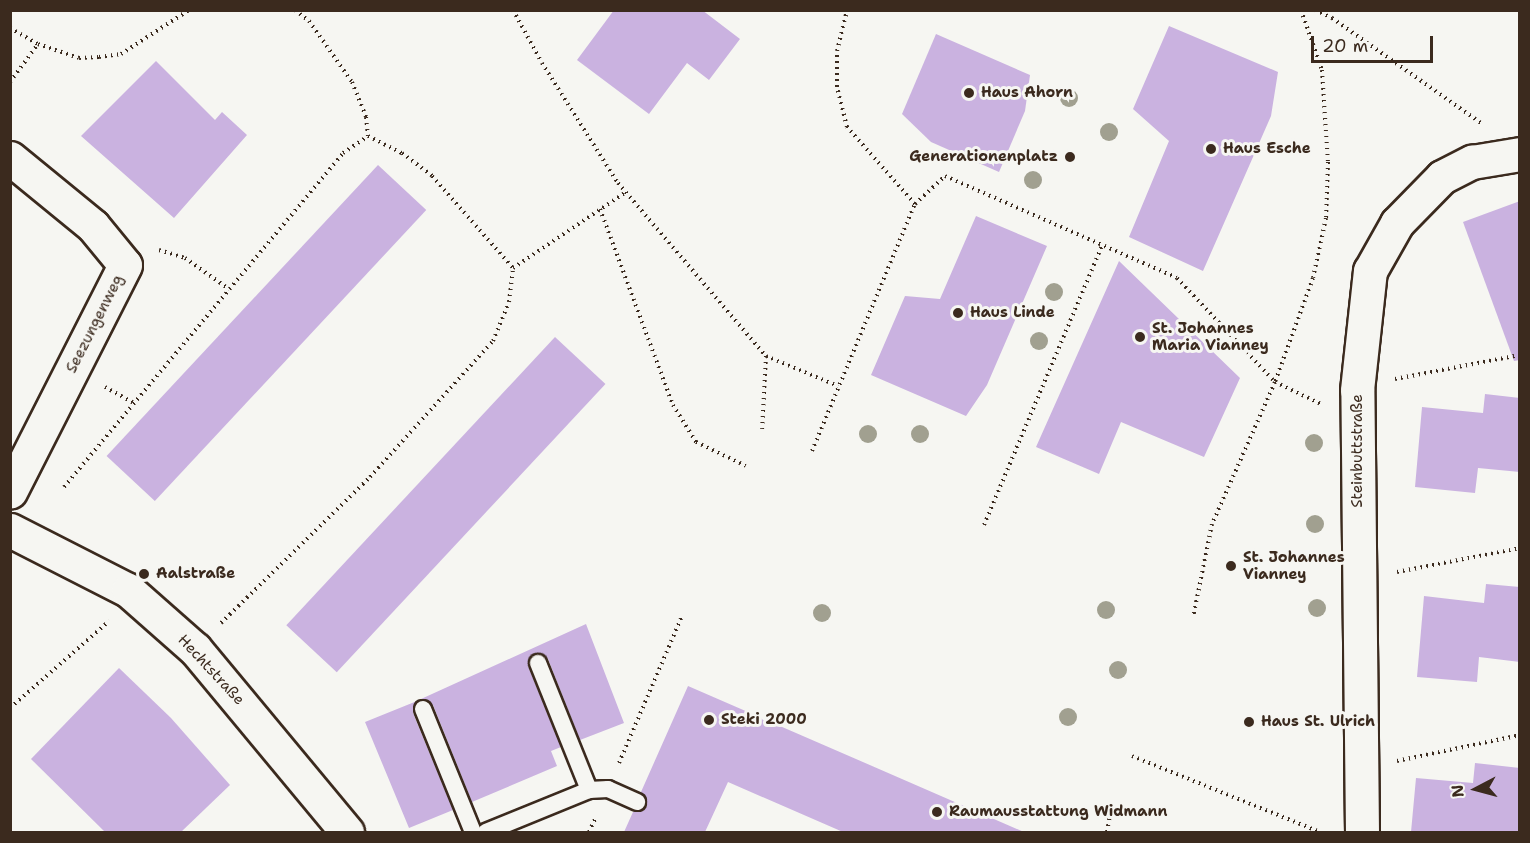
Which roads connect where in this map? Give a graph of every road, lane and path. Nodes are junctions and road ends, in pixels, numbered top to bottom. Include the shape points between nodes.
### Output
1 (189, 10) edge
2 (295, 10) edge
3 (513, 10) edge
4 (847, 10) edge
5 (1301, 10) edge
6 (1315, 10) edge
7 (10, 28) edge
8 (38, 44) junction
9 (10, 82) edge
10 (368, 136) junction
11 (1517, 154) edge
12 (10, 158) edge
13 (626, 192) junction
14 (915, 204) junction
15 (600, 209) junction
16 (1102, 245) junction
17 (185, 258) dead end
18 (513, 268) junction
19 (229, 289) junction
20 (1520, 355) edge
21 (765, 356) junction
22 (1275, 382) junction
23 (838, 386) junction
24 (1357, 390) junction
25 (762, 429) dead end
26 (812, 451) dead end
27 (746, 466) dead end
28 (64, 487) dead end
29 (10, 492) edge
30 (984, 525) dead end
31 (10, 530) edge
32 (1520, 548) edge
33 (1359, 579) junction
34 (137, 598) junction
35 (682, 616) dead end
36 (1193, 617) dead end
37 (195, 649) junction
38 (538, 663) dead end
39 (10, 708) edge
40 (423, 709) dead end
41 (1520, 735) edge
42 (1132, 756) dead end
43 (1361, 769) junction
44 (608, 789) junction
45 (590, 790) junction
46 (637, 802) dead end
47 (1112, 803) dead end
48 (347, 832) edge
49 (473, 832) edge
50 (486, 832) edge
51 (1107, 832) edge
52 (1320, 832) edge
53 (1362, 832) edge

1 - 8 path via 121,54 79,58
2 - 10 path via 309,21 352,82 366,117
3 - 13 path via 542,63
4 - 14 path via 837,51 837,78 847,127
5 - 22 path via 1322,70 1328,162 1326,218 1313,278
6 - 11 path via 1426,82 1498,135
7 - 8 path
8 - 9 path
10 - 18 path via 402,153 432,176
10 - 19 path via 343,153
11 - 24 street, Steinbuttstraße via 1472,162 1442,177 1397,223 1370,271
12 - 29 street, Seezungenweg via 93,226 125,265
13 - 15 path
13 - 21 path
14 - 16 path via 945,176
14 - 23 path
15 - 18 path
15 - 27 path via 673,405 696,442
16 - 22 path via 1177,278
16 - 30 path
17 - 19 path
18 - 37 path via 509,302 493,341 370,477
19 - 28 path
20 - 24 path via 1388,380
21 - 23 path
21 - 25 path
22 - 24 path via 1323,405
22 - 36 path via 1212,524
23 - 26 path
24 - 33 street, Steinbuttstraße
31 - 34 street, Hechtstraße
32 - 33 path
33 - 43 street, Steinbuttstraße
34 - 37 street, Hechtstraße
34 - 39 path
35 - 44 path
37 - 48 street, Hechtstraße
38 - 45 lane
40 - 49 lane
41 - 43 path
42 - 52 path
43 - 53 street, Steinbuttstraße
44 - 45 lane
44 - 46 lane
45 - 50 lane
47 - 51 path

